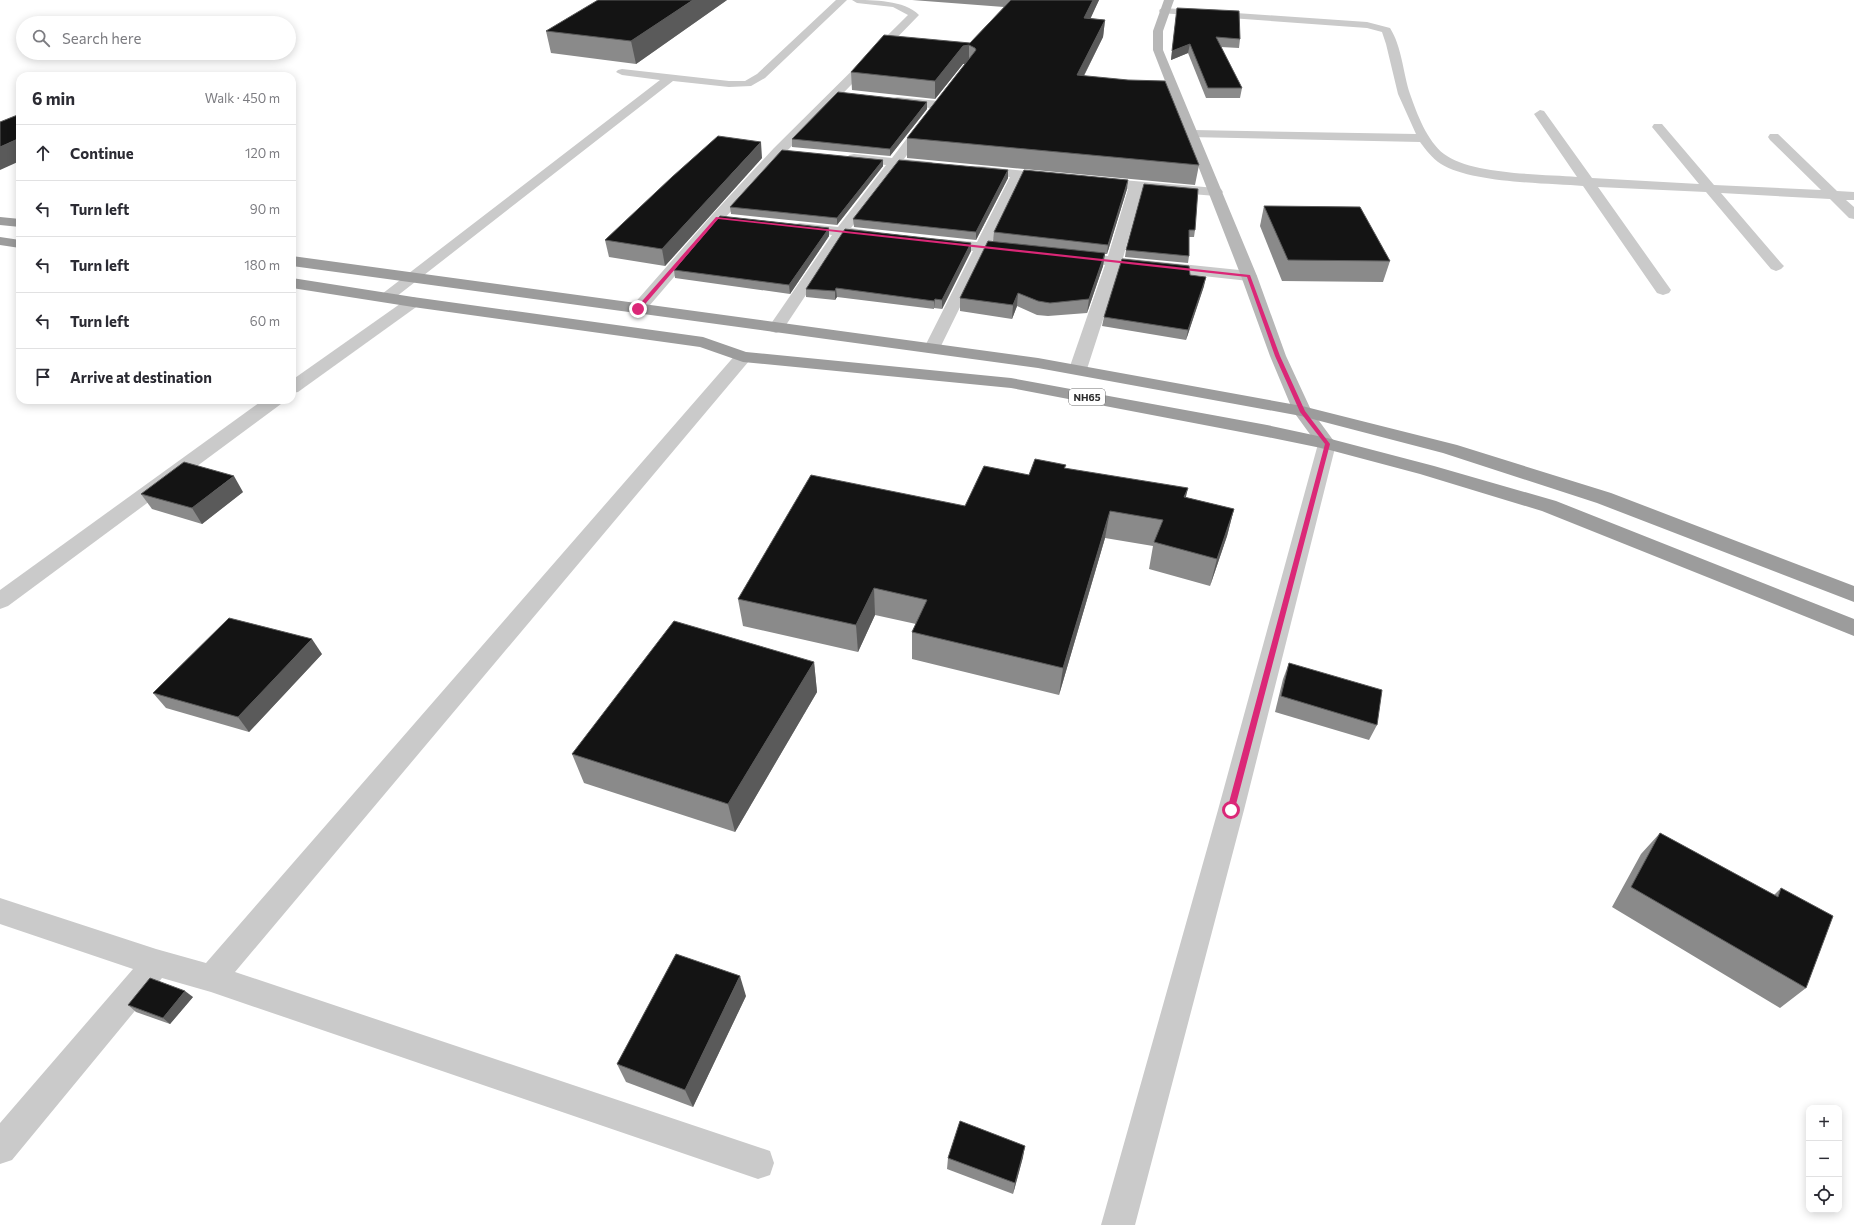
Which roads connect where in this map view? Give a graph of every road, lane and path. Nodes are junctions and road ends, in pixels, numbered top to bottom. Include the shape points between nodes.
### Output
1 (842, 0) edge
2 (857, 0) edge
3 (1166, 5) edge
4 (622, 72) dead end
5 (671, 77) junction
6 (836, 94) junction
7 (852, 96) edge
8 (883, 99) edge
9 (1540, 114) dead end
10 (1658, 127) dead end
11 (1192, 134) junction
12 (1774, 137) dead end
13 (1422, 138) junction
14 (779, 151) junction
15 (794, 152) edge
16 (841, 157) edge
17 (895, 162) junction
18 (941, 167) edge
19 (964, 169) edge
20 (1018, 174) junction
21 (1065, 179) edge
22 (1089, 181) edge
23 (1588, 182) junction
24 (1136, 186) junction
25 (1711, 189) junction
26 (1216, 192) junction
27 (1834, 195) junction
28 (1854, 196) edge
29 (1854, 214) edge
30 (717, 218) junction
31 (733, 220) edge
32 (0, 221) edge
33 (16, 223) edge
34 (787, 226) edge
35 (841, 232) junction
36 (888, 237) edge
37 (0, 241) edge
38 (927, 241) edge
39 (16, 243) edge
40 (981, 248) junction
41 (1028, 252) edge
42 (1059, 256) edge
43 (296, 262) edge
44 (1114, 262) junction
45 (1776, 266) dead end
46 (1249, 276) junction
47 (412, 277) junction
48 (296, 284) edge
49 (1663, 290) dead end
50 (386, 297) junction
51 (413, 302) junction
52 (638, 309) junction
53 (776, 328) junction
54 (932, 348) junction
55 (743, 357) junction
56 (1078, 369) junction
57 (296, 385) edge
58 (270, 404) edge
59 (1302, 412) junction
60 (1327, 444) junction
61 (1854, 594) edge
62 (0, 601) edge
63 (1854, 628) edge
64 (0, 911) edge
65 (156, 963) junction
66 (211, 978) junction
67 (0, 1148) edge
68 (758, 1163) dead end
69 (1118, 1225) edge

1 - 5 street via 754,81 747,84 729,84
2 - 6 street via 906,7 914,15
3 - 11 main road via 1158,31 1158,50
3 - 13 street via 1383,28 1388,33 1403,94
4 - 5 street
5 - 47 street
6 - 7 street
6 - 14 street
8 - 17 street via 943,99
9 - 23 street
10 - 25 street
11 - 13 street
11 - 26 main road
12 - 27 street
13 - 23 street via 1444,161 1464,170
14 - 15 street
14 - 30 street
16 - 17 street
17 - 18 street
17 - 35 street
19 - 20 street
20 - 21 street
20 - 40 street
22 - 24 street
23 - 25 street
23 - 49 street
24 - 26 street
24 - 44 street
25 - 27 street
25 - 45 street
26 - 46 main road
27 - 28 street
27 - 29 street
30 - 31 street
30 - 52 street
32 - 33 highway
34 - 35 street
35 - 36 street
35 - 53 street
37 - 39 highway
38 - 40 street
40 - 41 street
40 - 54 street
42 - 44 street
43 - 47 highway, NH65
44 - 46 street
44 - 56 street
46 - 59 main road via 1278,356
47 - 50 street
47 - 52 highway, NH65
48 - 50 highway, NH65
50 - 51 highway, NH65
51 - 55 highway, NH65 via 703,342
51 - 57 street
52 - 53 highway, NH65
53 - 54 highway, NH65
54 - 56 highway, NH65
55 - 60 highway, NH65 via 1011,383
55 - 66 street
56 - 59 highway, NH65
58 - 62 street
59 - 60 main road
59 - 61 highway, NH65 via 1450,450 1604,498
60 - 63 highway, NH65 via 1549,506
60 - 69 street
64 - 65 street
65 - 66 street
65 - 67 street
66 - 68 street

